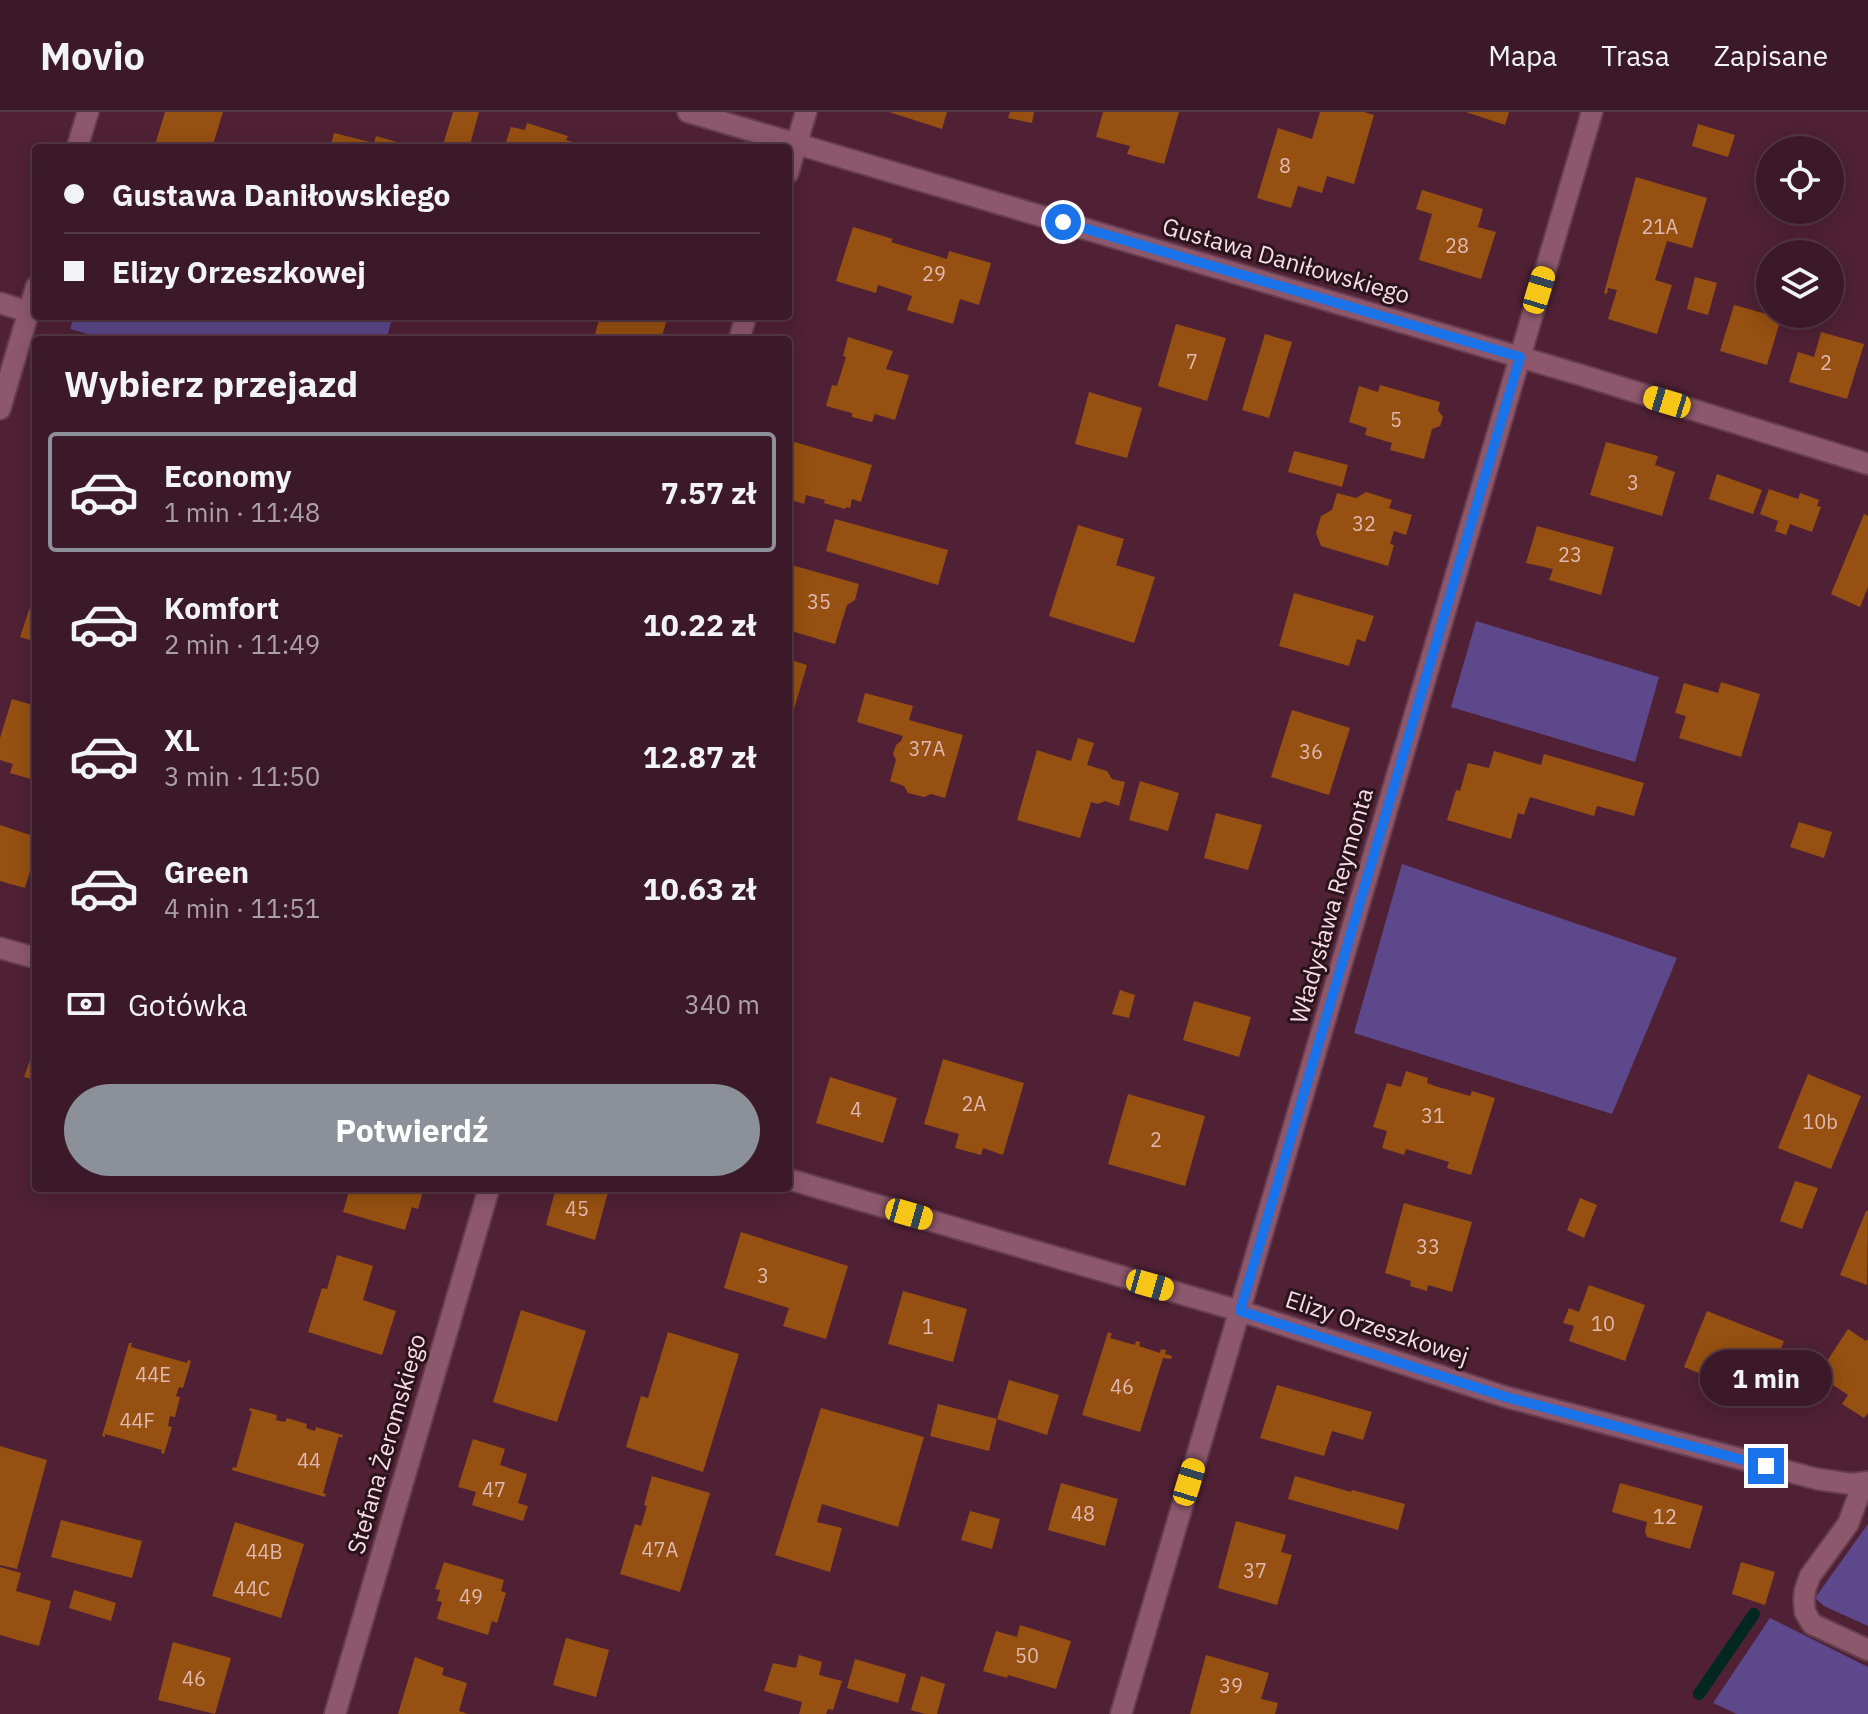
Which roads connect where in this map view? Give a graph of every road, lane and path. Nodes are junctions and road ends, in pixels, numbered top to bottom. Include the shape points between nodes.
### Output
1 (88, 112) edge
2 (688, 112) edge
3 (806, 112) edge
4 (1592, 112) edge
5 (78, 144) edge
6 (796, 145) junction
7 (792, 159) edge
8 (32, 301) edge
9 (0, 303) edge
10 (29, 312) junction
11 (1520, 357) junction
12 (0, 409) edge
13 (1868, 464) edge
14 (0, 948) edge
15 (32, 957) edge
16 (792, 1180) edge
17 (488, 1192) edge
18 (1240, 1311) junction
19 (1865, 1483) edge
20 (1868, 1650) edge
21 (335, 1714) edge
22 (1121, 1714) edge

1 - 5 street
2 - 6 street, Gustawa Daniłowskiego
3 - 6 street
4 - 11 street, Władysława Reymonta
6 - 7 street
6 - 11 street, Gustawa Daniłowskiego
8 - 10 street
9 - 10 street
10 - 12 street
11 - 13 street, Gustawa Daniłowskiego
11 - 18 street, Władysława Reymonta
14 - 15 street
16 - 18 street, Elizy Orzeszkowej
17 - 21 street, Stefana Żeromskiego
18 - 19 street, Elizy Orzeszkowej via 1564,1413 1817,1479
18 - 22 street, Władysława Reymonta
19 - 20 street, Elizy Orzeszkowej via 1848,1524 1810,1576 1804,1600 1812,1624

